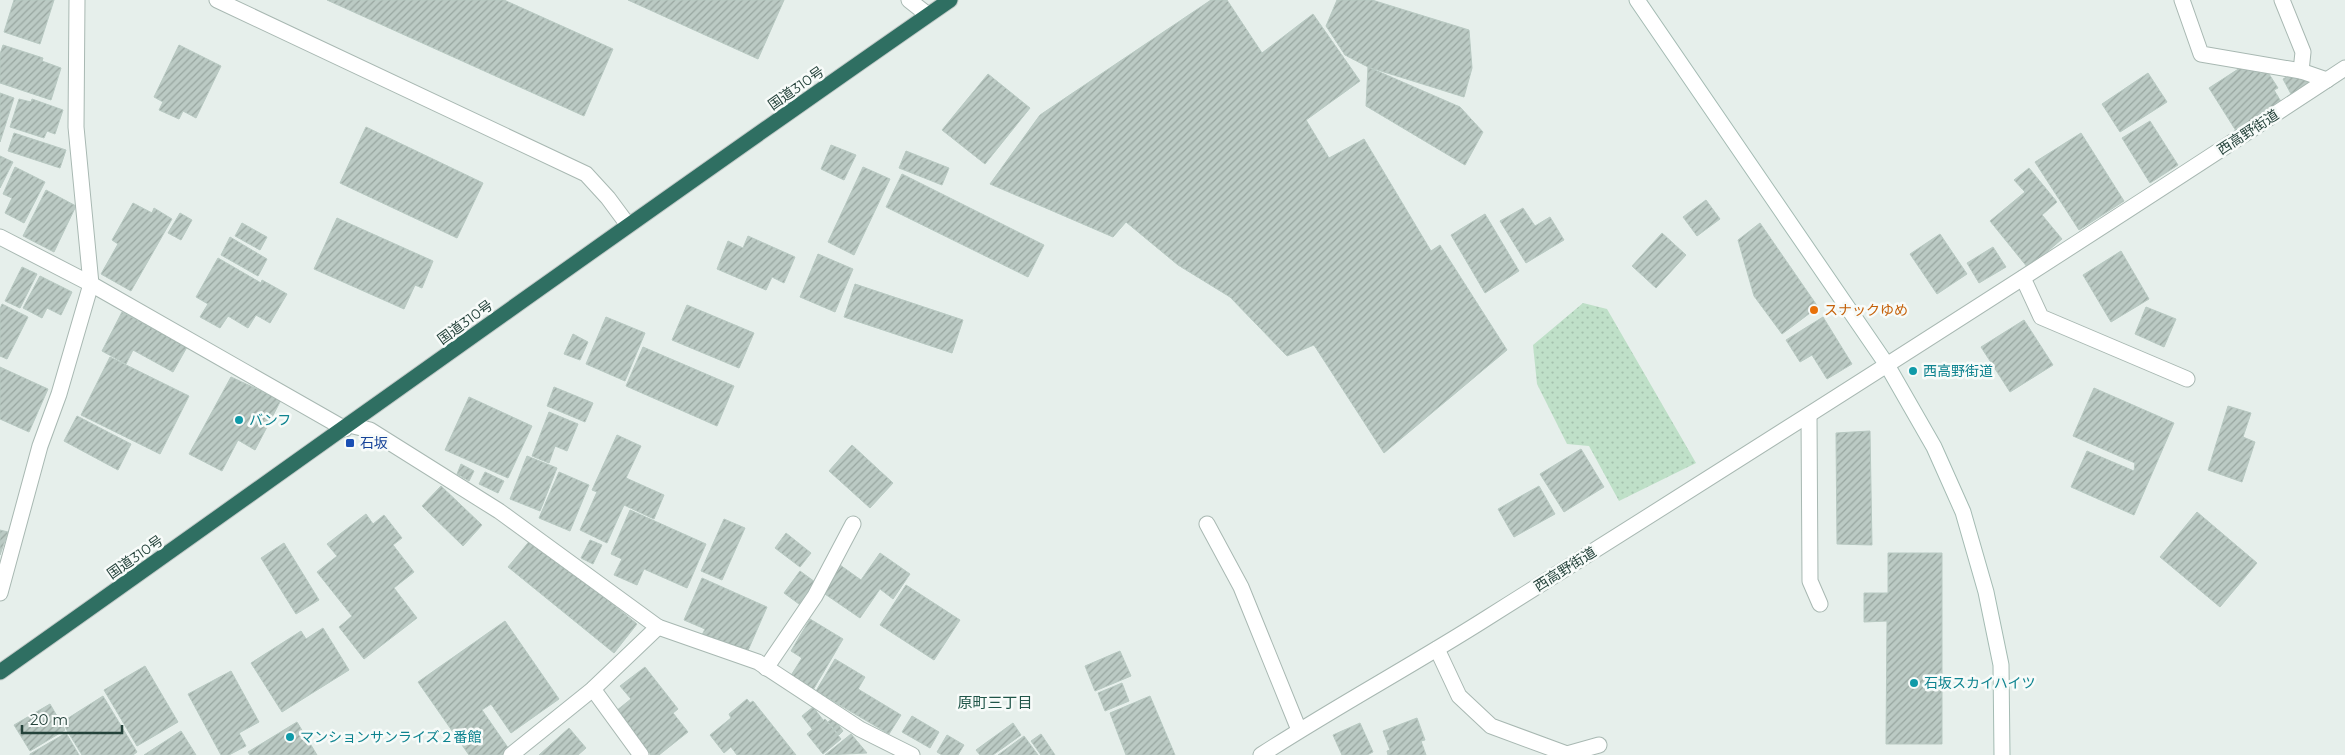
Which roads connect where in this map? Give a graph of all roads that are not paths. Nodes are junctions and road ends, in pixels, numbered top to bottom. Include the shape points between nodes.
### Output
1 (77, 0) edge
2 (217, 0) edge
3 (909, 0) edge
4 (950, 0) edge
5 (1637, 0) edge
6 (2182, 0) edge
7 (2282, 0) edge
8 (928, 15) junction
9 (2345, 68) edge
10 (2301, 70) junction
11 (2327, 80) junction
12 (628, 225) junction
13 (0, 237) edge
14 (2023, 278) junction
15 (91, 284) junction
16 (1887, 364) junction
17 (2188, 379) dead end
18 (1808, 416) junction
19 (347, 427) junction
20 (853, 524) dead end
21 (1207, 524) dead end
22 (0, 594) edge
23 (1820, 604) dead end
24 (658, 627) junction
25 (1438, 649) junction
26 (766, 668) junction
27 (0, 672) edge
28 (593, 690) junction
29 (1299, 730) junction
30 (1599, 745) dead end
31 (511, 755) edge
32 (642, 755) edge
33 (912, 755) edge
34 (1261, 755) edge
35 (2002, 755) edge

1 - 15 street via 76,127
2 - 12 street via 586,174
3 - 8 street
4 - 8 highway, 国道310号
5 - 16 street
6 - 10 street via 2201,54
7 - 10 street via 2303,52
8 - 12 highway, 国道310号
9 - 11 street, 西高野街道
10 - 11 street
11 - 14 street, 西高野街道
12 - 19 highway, 国道310号
13 - 15 street
14 - 16 street, 西高野街道
14 - 17 street via 2042,318
15 - 19 street
15 - 22 street via 60,394 40,446
16 - 18 street, 西高野街道
16 - 35 street via 1934,447 1963,512 1986,592 2001,665
18 - 23 street via 1810,581
18 - 25 street, 西高野街道
19 - 24 street via 370,430 498,511
19 - 27 highway, 国道310号
20 - 26 street via 815,596
21 - 29 street via 1241,587
24 - 26 street via 758,662
24 - 28 street
25 - 29 street, 西高野街道
25 - 30 street via 1459,696 1491,726 1567,754
26 - 33 street via 860,729
28 - 31 street
28 - 32 street
29 - 34 street, 西高野街道

